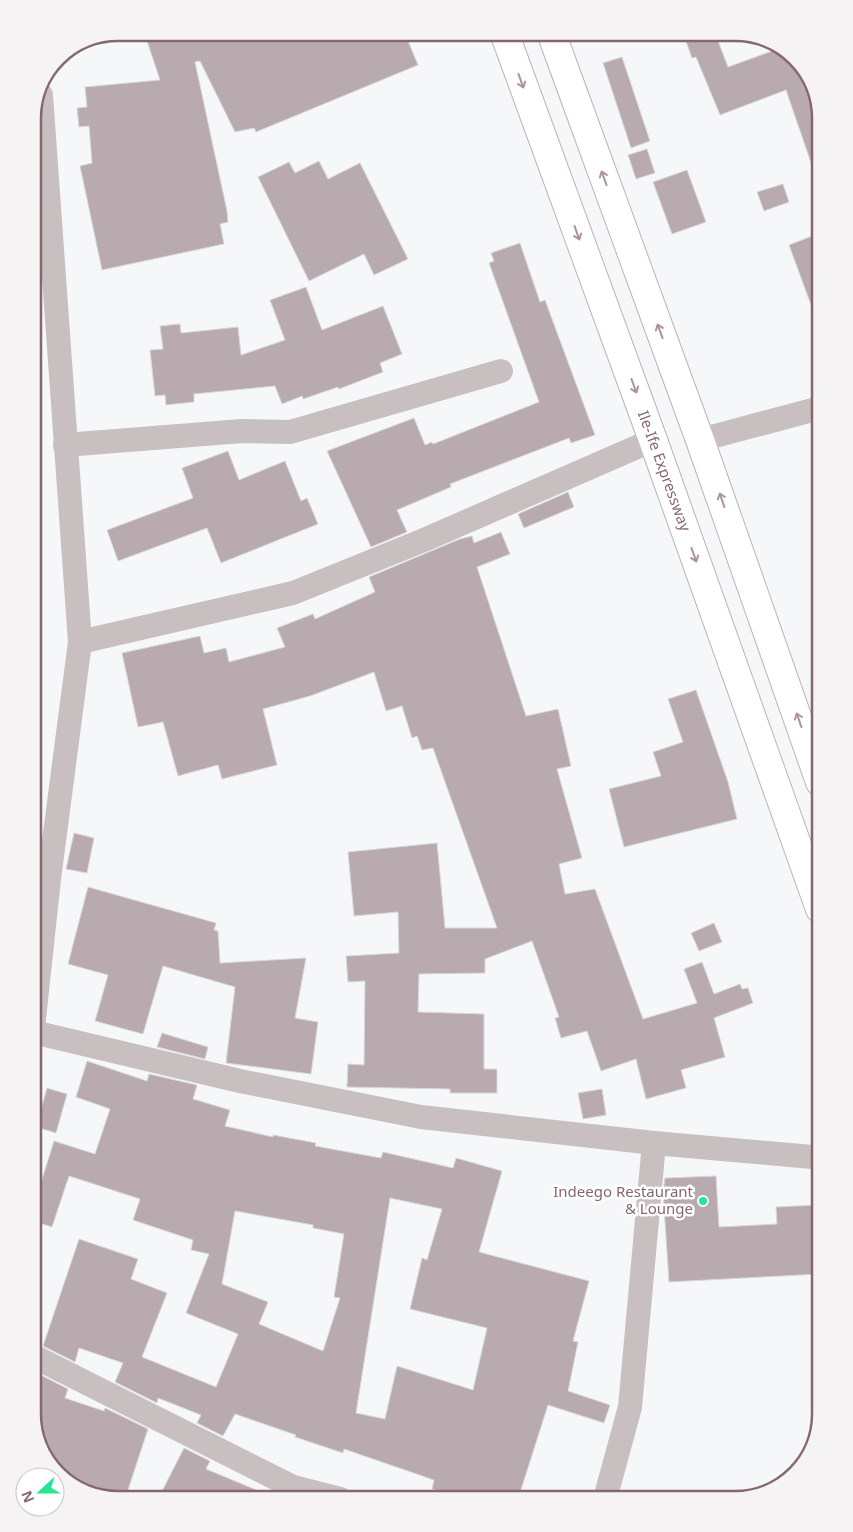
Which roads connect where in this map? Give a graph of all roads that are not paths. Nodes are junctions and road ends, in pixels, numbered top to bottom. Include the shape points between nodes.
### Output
1 (507, 41) edge
2 (555, 41) edge
3 (42, 108) edge
4 (501, 371) dead end
5 (812, 410) edge
6 (653, 440) junction
7 (700, 440) junction
8 (65, 445) junction
9 (80, 642) junction
10 (812, 759) edge
11 (41, 877) edge
12 (812, 887) edge
13 (41, 1032) edge
14 (654, 1144) junction
15 (812, 1157) edge
16 (41, 1361) edge
17 (287, 1491) edge
18 (607, 1491) edge

1 -> 6 main road, Ile-Ife Expressway
7 -> 2 main road
3 - 8 street
4 - 8 street via 290,432 242,432
5 - 7 street
6 - 9 street via 293,593
6 -> 12 main road, Ile-Ife Expressway
10 -> 7 main road
8 - 9 street
9 - 11 street
13 - 14 street via 240,1081 421,1117
14 - 15 street
14 - 18 street via 630,1407
16 - 17 street

